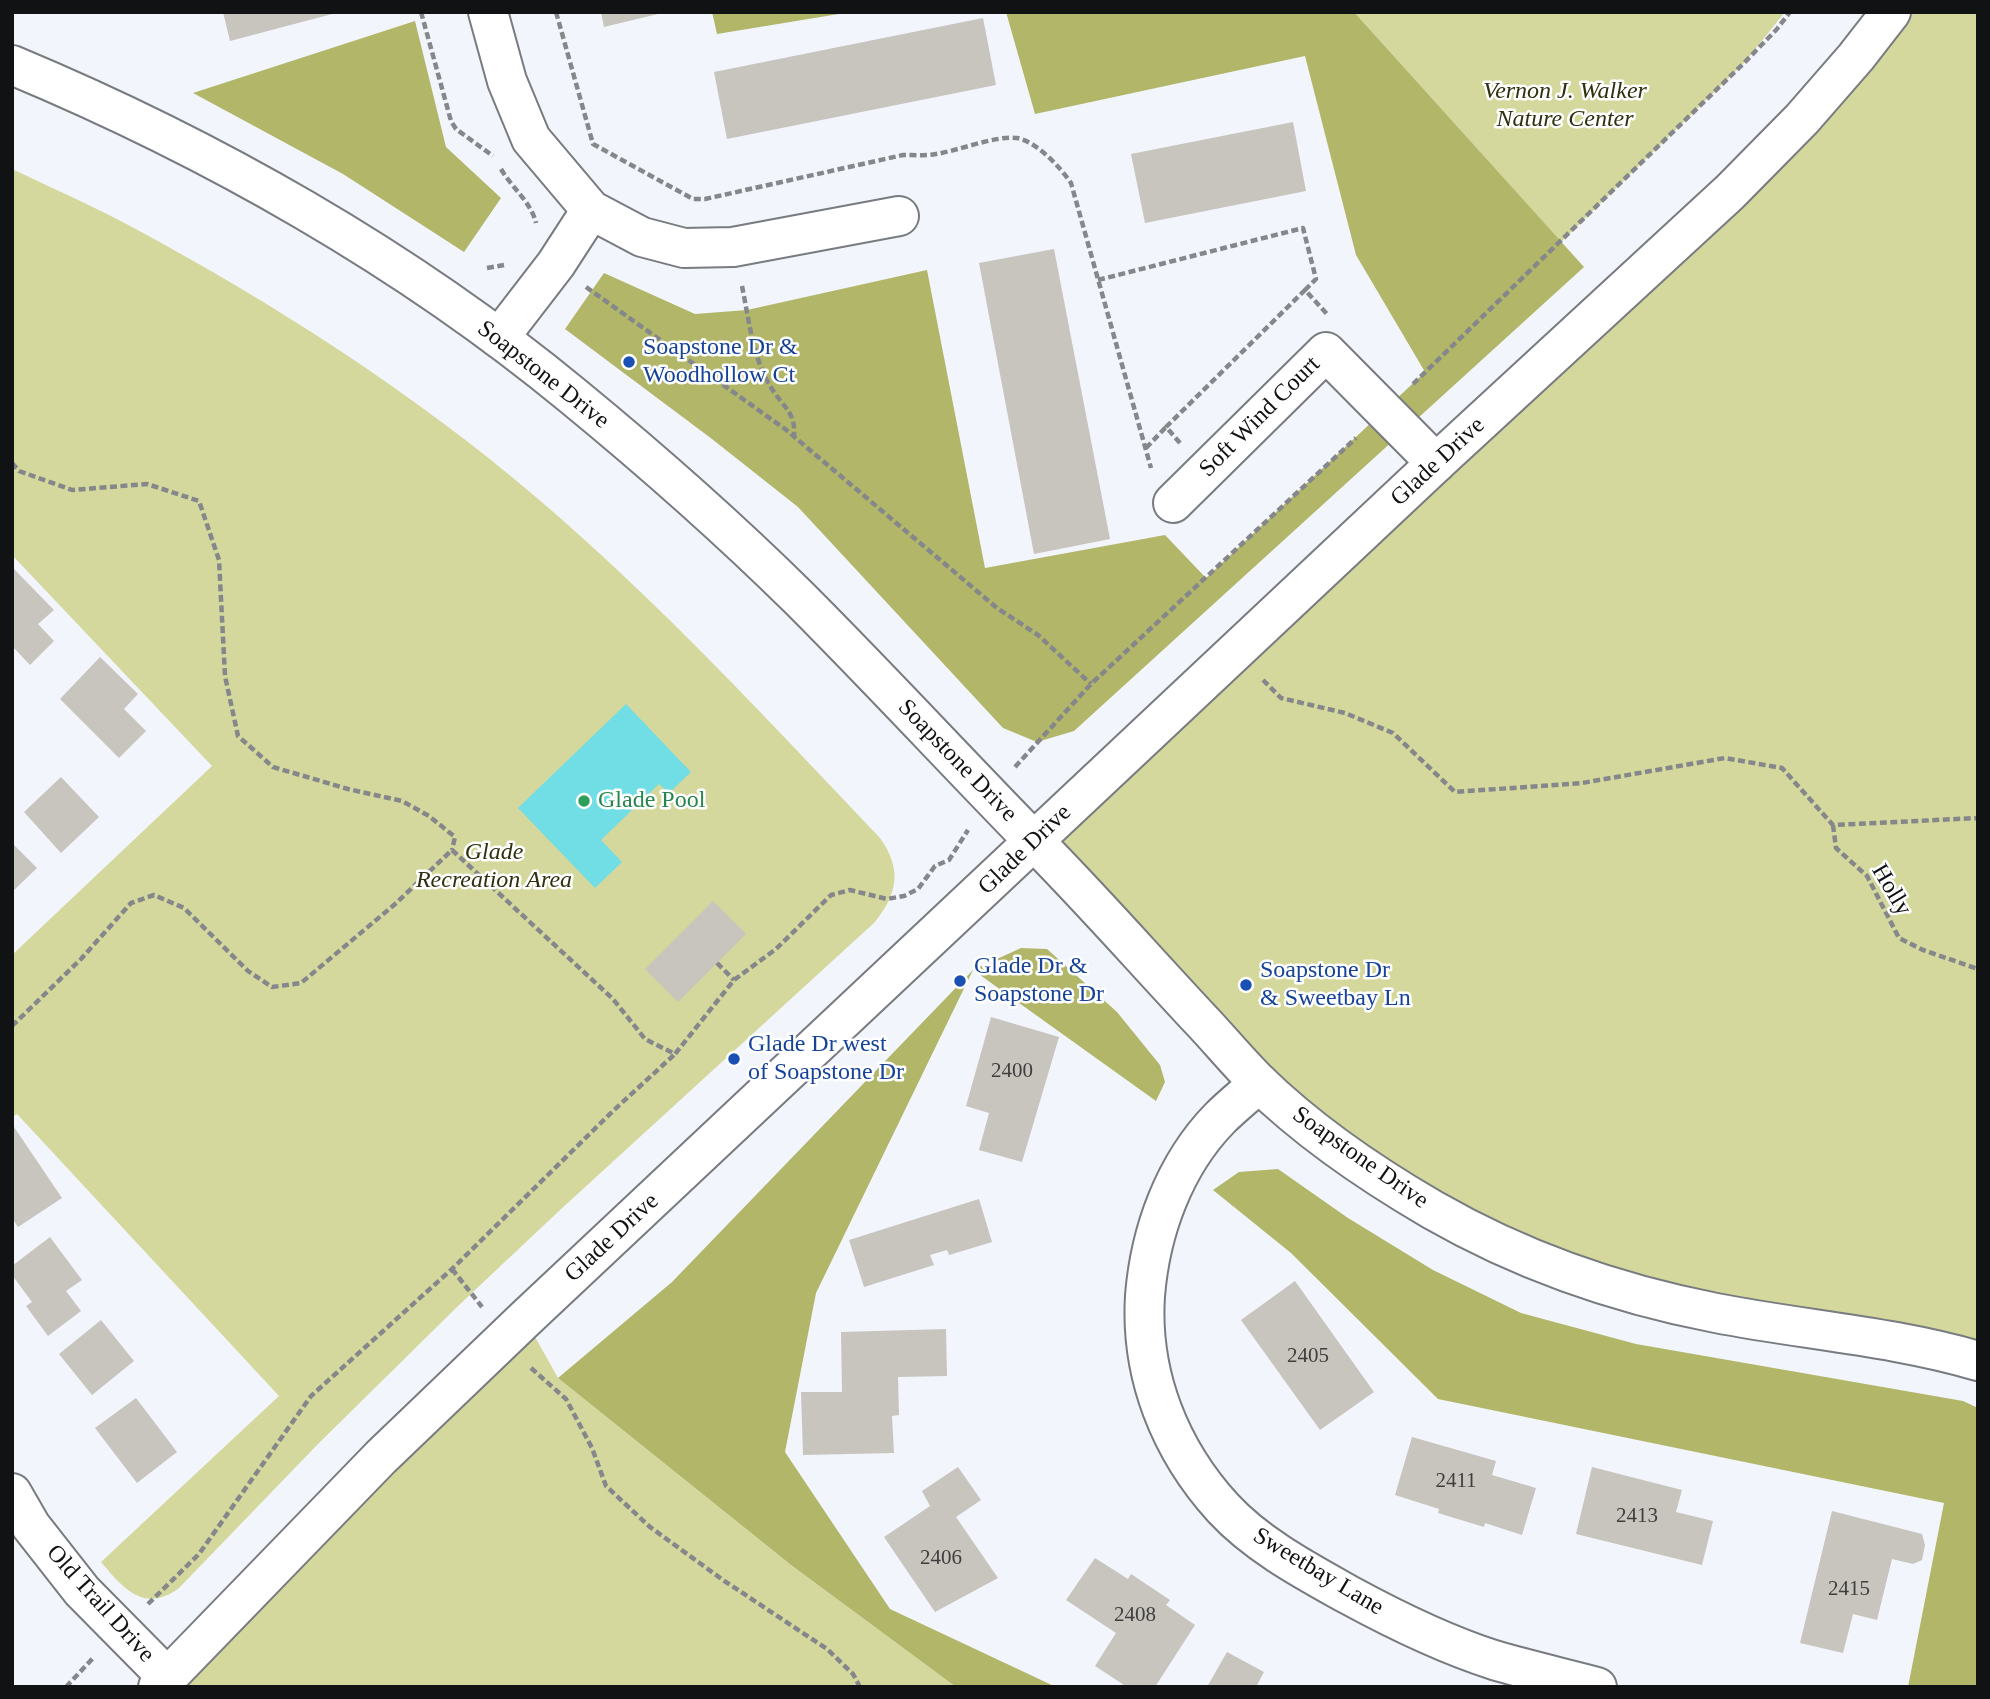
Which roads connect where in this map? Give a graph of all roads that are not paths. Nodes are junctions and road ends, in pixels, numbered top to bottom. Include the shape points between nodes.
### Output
1 (488, 12) edge
2 (1891, 12) edge
3 (12, 65) edge
4 (591, 210) junction
5 (899, 216) dead end
6 (499, 338) junction
7 (1436, 463) junction
8 (1172, 503) dead end
9 (1034, 841) junction
10 (1259, 1083) junction
11 (1978, 1361) edge
12 (12, 1493) edge
13 (162, 1682) edge
14 (1597, 1687) edge

1 - 4 street via 507,81 531,139
2 - 7 street, Glade Drive via 1857,57 1730,192
3 - 6 street, Soapstone Drive via 152,127 280,197 407,273
4 - 5 street via 642,237 684,248 733,247
4 - 6 street
6 - 9 street, Soapstone Drive via 718,522
7 - 8 street, Soft Wind Court via 1326,352
7 - 9 street, Glade Drive
9 - 10 street, Soapstone Drive
9 - 13 street, Glade Drive via 381,1457
10 - 11 street, Soapstone Drive via 1391,1184 1435,1211 1546,1263 1619,1289 1700,1309
10 - 14 street, Sweetbay Lane via 1218,1120 1186,1164 1163,1209 1148,1264 1144,1320 1151,1375 1167,1426 1189,1466 1224,1509 1263,1542 1373,1608 1493,1659
12 - 13 street, Old Trail Drive via 82,1591 121,1630

